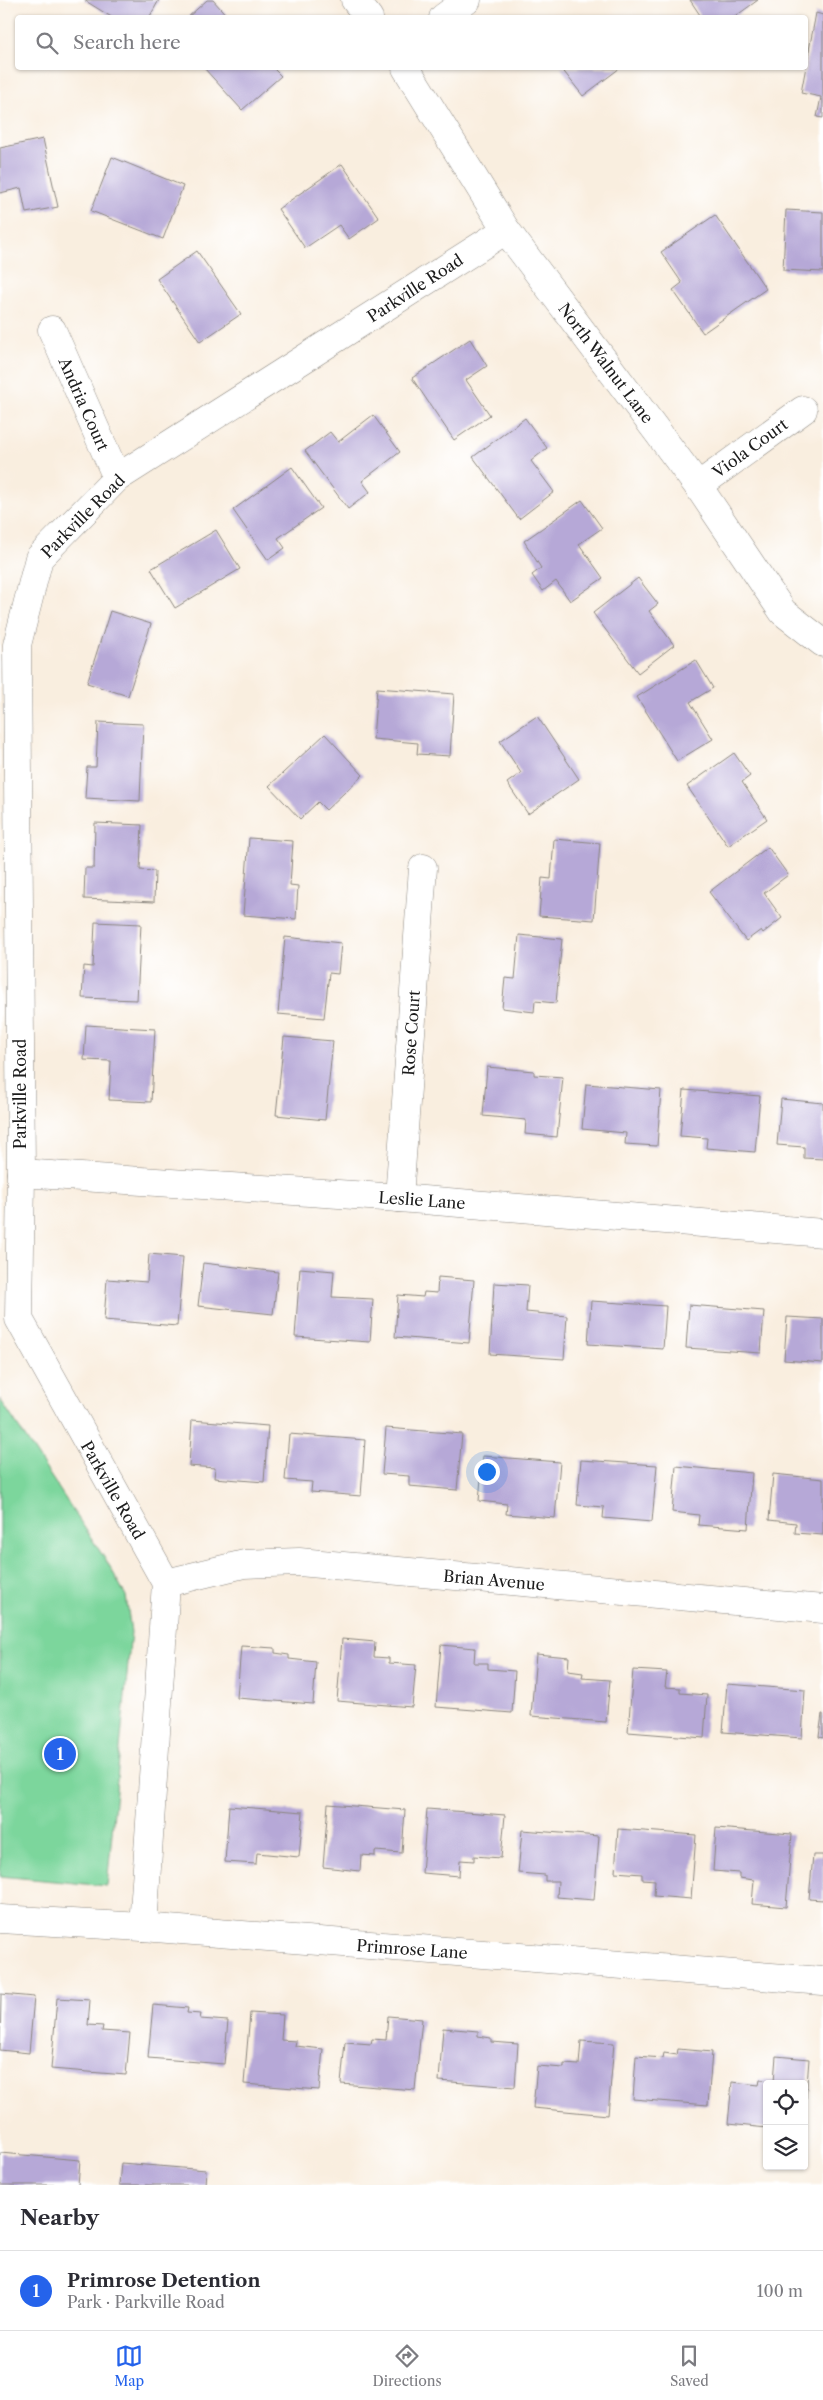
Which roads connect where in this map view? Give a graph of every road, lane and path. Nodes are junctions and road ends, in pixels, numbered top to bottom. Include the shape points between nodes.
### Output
1 (356, 0) edge
2 (467, 0) edge
3 (367, 15) edge
4 (447, 15) edge
5 (407, 70) edge
6 (506, 230) junction
7 (52, 330) dead end
8 (803, 410) dead end
9 (117, 478) junction
10 (698, 486) junction
11 (823, 643) edge
12 (423, 868) dead end
13 (21, 1173) junction
14 (399, 1198) junction
15 (823, 1233) edge
16 (166, 1583) junction
17 (823, 1609) edge
18 (0, 1919) edge
19 (143, 1928) junction
20 (823, 1981) edge

1 - 3 street
2 - 4 street
5 - 6 street, North Walnut Lane
6 - 9 street, Parkville Road
6 - 10 street, North Walnut Lane
7 - 9 street, Andria Court
8 - 10 street, Viola Court
9 - 13 street, Parkville Road via 38,558 17,645
10 - 11 street, North Walnut Lane via 784,612
12 - 14 street, Rose Court
13 - 14 street, Leslie Lane
13 - 16 street, Parkville Road via 18,1319
14 - 15 street, Leslie Lane
16 - 17 street, Brian Avenue via 244,1564 299,1562
16 - 19 street
18 - 19 street, Primrose Lane
19 - 20 street, Primrose Lane

